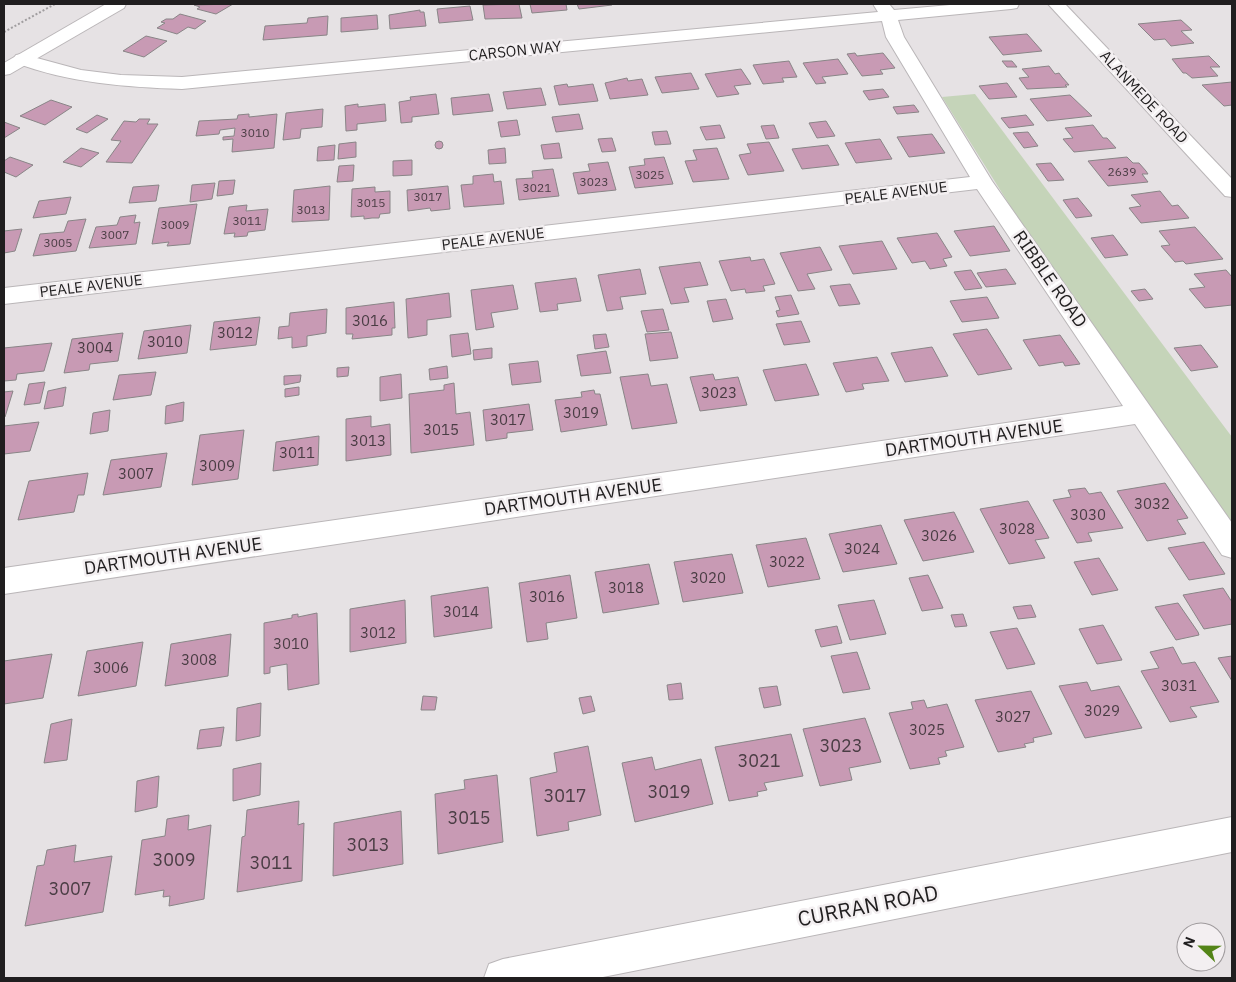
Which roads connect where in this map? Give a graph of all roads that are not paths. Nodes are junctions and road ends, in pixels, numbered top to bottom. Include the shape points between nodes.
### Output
1 (118, 4) edge
2 (1011, 4) edge
3 (1056, 4) edge
4 (884, 9) edge
5 (22, 59) junction
6 (4, 70) edge
7 (983, 182) junction
8 (1232, 191) edge
9 (4, 296) edge
10 (1143, 413) junction
11 (1232, 546) edge
12 (4, 581) edge
13 (1232, 834) edge
14 (503, 978) edge

1 - 5 street
2 - 4 street, CARSON WAY
3 - 8 street, ALANMEDE ROAD
4 - 5 street, CARSON WAY via 182,83 101,79 59,72
4 - 7 street, RIBBLE ROAD via 895,38
5 - 6 street
7 - 9 street, PEALE AVENUE
7 - 10 street, RIBBLE ROAD
10 - 11 street, RIBBLE ROAD
10 - 12 street, DARTMOUTH AVENUE
13 - 14 street, CURRAN ROAD

